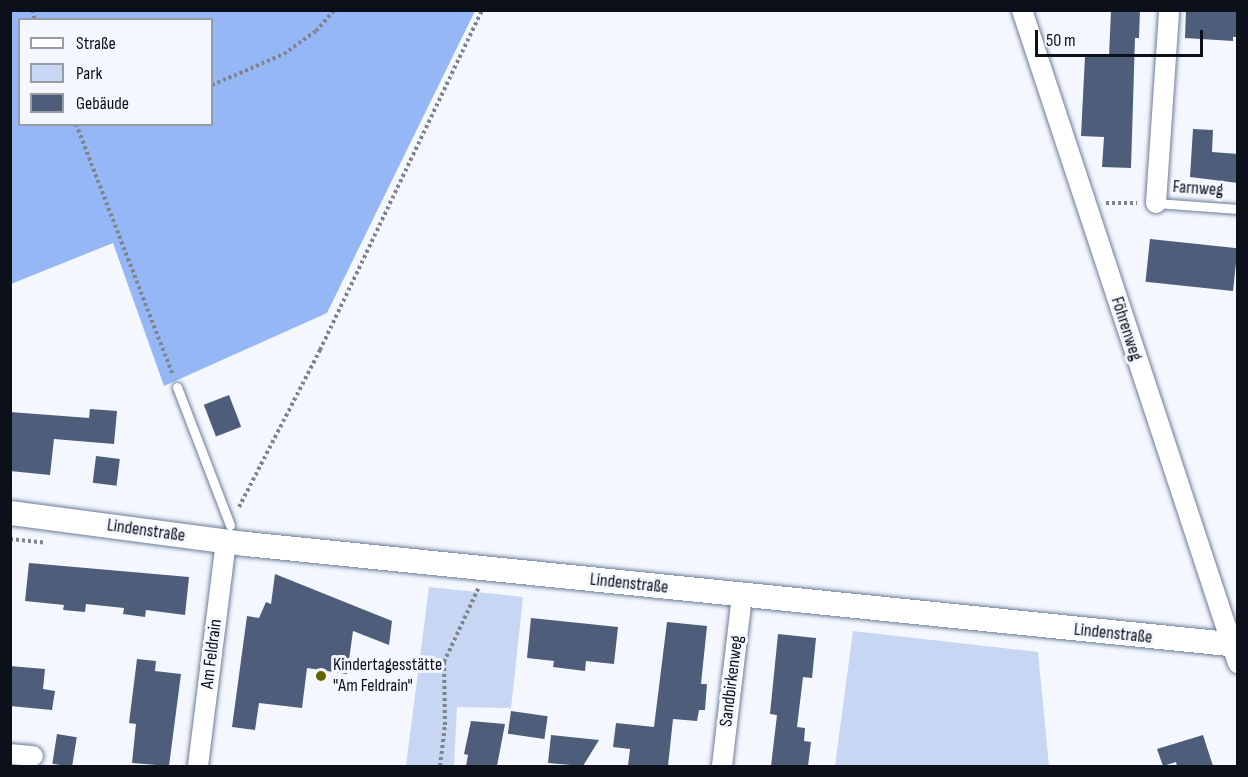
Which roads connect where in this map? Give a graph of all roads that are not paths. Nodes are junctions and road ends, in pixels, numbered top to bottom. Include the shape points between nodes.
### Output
1 (1022, 10) edge
2 (1169, 10) edge
3 (1156, 203) joint
4 (1238, 209) edge
5 (177, 387) road end
6 (10, 513) edge
7 (228, 533) junction
8 (742, 596) junction
9 (1235, 652) edge
10 (10, 754) edge
11 (33, 756) dead end
12 (198, 766) edge
13 (722, 766) edge

1 - 9 street, Föhrenweg
2 - 3 street
3 - 4 lane, Farnweg
5 - 7 lane
6 - 7 street, Lindenstraße
7 - 8 street, Lindenstraße
7 - 12 street, Am Feldrain
8 - 9 street, Lindenstraße
8 - 13 street, Sandbirkenweg
10 - 11 street

